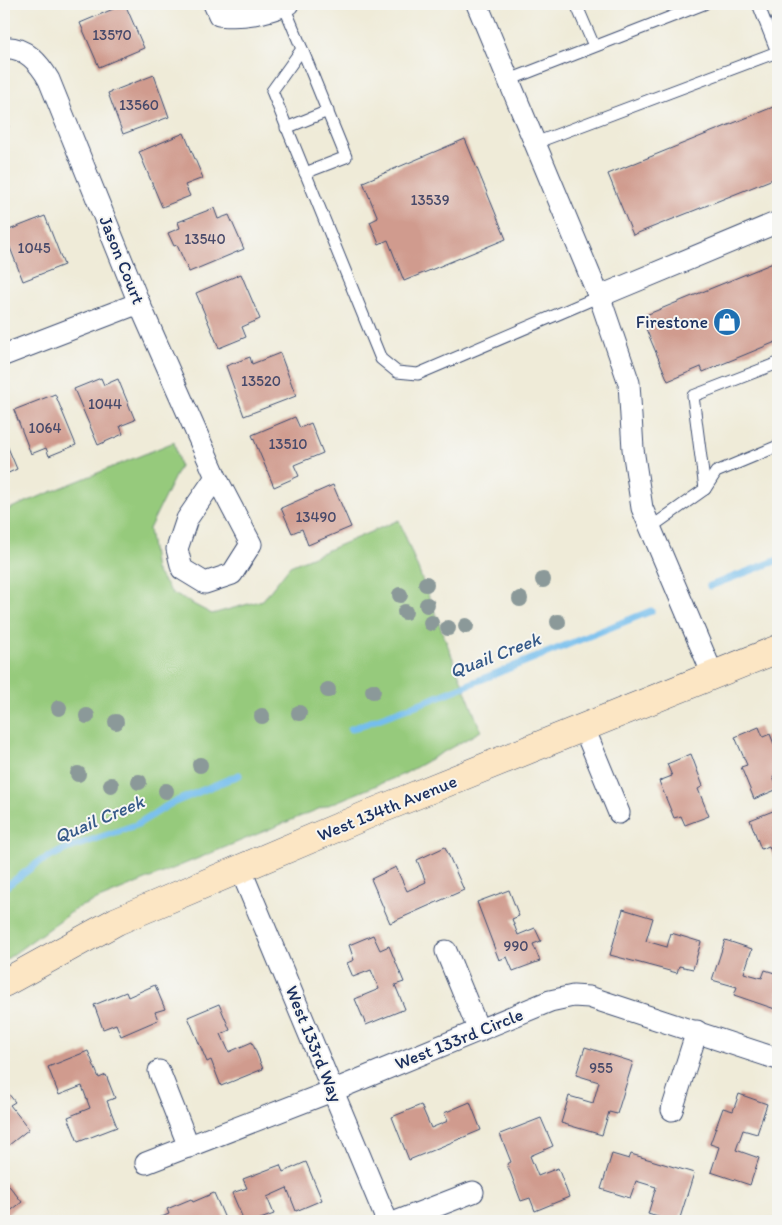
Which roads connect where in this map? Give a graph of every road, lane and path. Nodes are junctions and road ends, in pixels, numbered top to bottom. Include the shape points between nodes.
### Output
1 (214, 4) edge
2 (477, 4) edge
3 (576, 4) edge
4 (704, 4) edge
5 (758, 4) edge
6 (286, 5) edge
7 (594, 46) junction
8 (12, 49) edge
9 (302, 49) junction
10 (509, 80) junction
11 (328, 111) junction
12 (286, 128) junction
13 (535, 143) junction
14 (305, 172) junction
15 (778, 222) edge
16 (598, 297) junction
17 (139, 303) junction
18 (4, 355) edge
19 (778, 363) edge
20 (778, 446) edge
21 (216, 477) junction
22 (705, 489) junction
23 (650, 528) junction
24 (778, 649) edge
25 (713, 675) junction
26 (584, 728) junction
27 (619, 813) dead end
28 (240, 868) junction
29 (446, 951) dead end
30 (4, 983) edge
31 (479, 1031) junction
32 (697, 1031) junction
33 (778, 1059) edge
34 (159, 1071) dead end
35 (332, 1091) junction
36 (672, 1110) dead end
37 (189, 1147) junction
38 (146, 1164) dead end
39 (473, 1192) dead end
40 (387, 1221) edge
41 (398, 1221) edge

1 - 6 street via 219,15 238,18
2 - 10 street
3 - 7 lane
4 - 7 lane
5 - 13 lane via 777,52
6 - 9 lane
7 - 10 lane
8 - 17 street, Jason Court via 33,58 49,80
9 - 11 lane
9 - 12 lane via 272,91
10 - 13 street
11 - 12 lane
11 - 14 lane via 346,157
12 - 14 lane
13 - 16 street
14 - 16 lane via 381,359 397,372 418,374
15 - 16 street
16 - 23 street via 629,383 633,449 642,508
17 - 18 street
17 - 21 street, Jason Court
19 - 22 lane via 693,396
20 - 22 lane via 716,472
21 - 21 street, Jason Court via 187,519 177,549 182,569 205,583 232,574 251,544
22 - 23 lane
23 - 25 street
24 - 25 street, West 134th Avenue
25 - 26 street, West 134th Avenue
26 - 27 street
26 - 28 street, West 134th Avenue
28 - 30 street, West 134th Avenue via 117,920
28 - 35 street, West 133rd Way
29 - 31 street
31 - 32 street, West 133rd Circle via 550,1001 573,996 588,997
31 - 35 street, West 133rd Circle
32 - 33 street, West 133rd Circle
32 - 36 street
34 - 37 street
35 - 37 street, West 133rd Circle
35 - 40 street, West 133rd Way
37 - 38 street, West 133rd Circle
39 - 41 street

